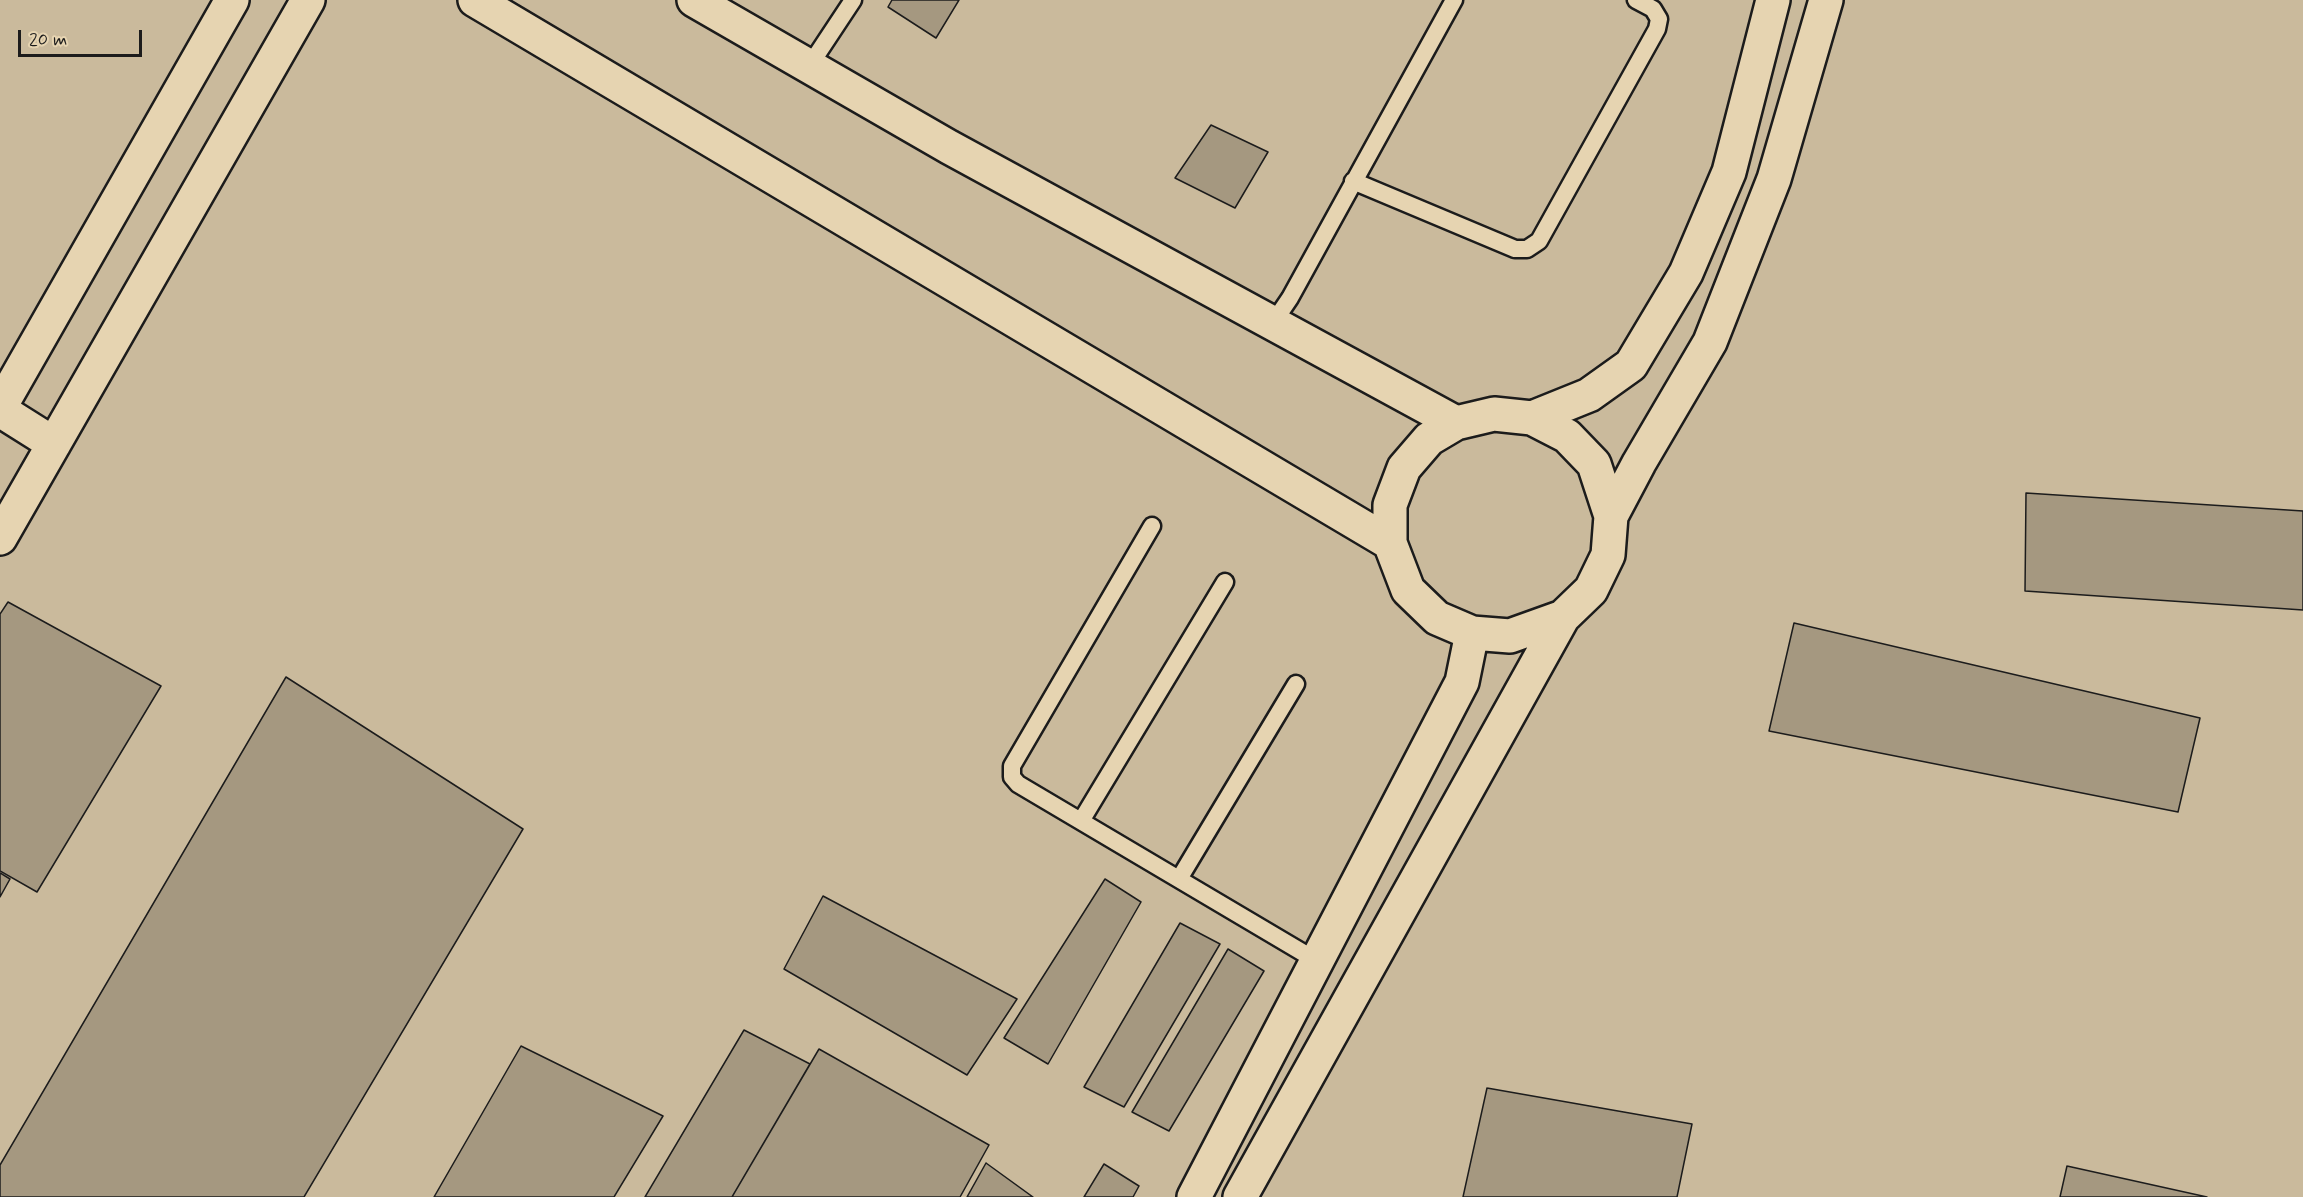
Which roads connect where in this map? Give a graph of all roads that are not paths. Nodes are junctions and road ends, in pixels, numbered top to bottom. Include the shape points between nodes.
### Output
1 (232, 0) edge
2 (308, 0) edge
3 (475, 0) edge
4 (694, 0) edge
5 (853, 0) edge
6 (1454, 0) edge
7 (1636, 0) edge
8 (1773, 0) edge
9 (1826, 0) edge
10 (810, 65) junction
11 (1353, 181) junction
12 (1273, 323) junction
13 (0, 409) edge
14 (1532, 418) junction
15 (1456, 423) junction
16 (54, 444) junction
17 (1611, 516) junction
18 (1152, 526) dead end
19 (0, 538) edge
20 (1390, 543) junction
21 (1225, 582) dead end
22 (1563, 617) junction
23 (1472, 633) junction
24 (1296, 684) dead end
25 (1081, 821) junction
26 (1179, 879) junction
27 (1317, 961) junction
28 (1194, 1197) edge
29 (1240, 1197) edge

1 - 13 street
2 - 16 street
3 - 20 street
4 - 10 street
5 - 10 lane
6 - 11 lane
7 - 11 lane via 1653,9 1659,19 1657,29 1539,241 1527,249 1515,249
8 - 14 street via 1729,172 1686,273 1631,365 1589,394
9 - 17 street via 1774,179 1710,342
10 - 12 street via 949,147
11 - 12 lane
12 - 15 street
13 - 16 street
14 - 15 street via 1494,414
14 - 17 street via 1567,436 1594,464
15 - 20 street via 1430,439 1404,468 1390,505
16 - 19 street
17 - 22 street via 1604,564 1591,590
18 - 25 lane via 1012,766 1012,777 1018,784
20 - 23 street via 1408,591 1437,618
21 - 25 lane
22 - 23 street via 1510,636
22 - 29 street
23 - 27 street via 1462,682
24 - 26 lane
25 - 26 lane
26 - 27 lane
27 - 28 street

